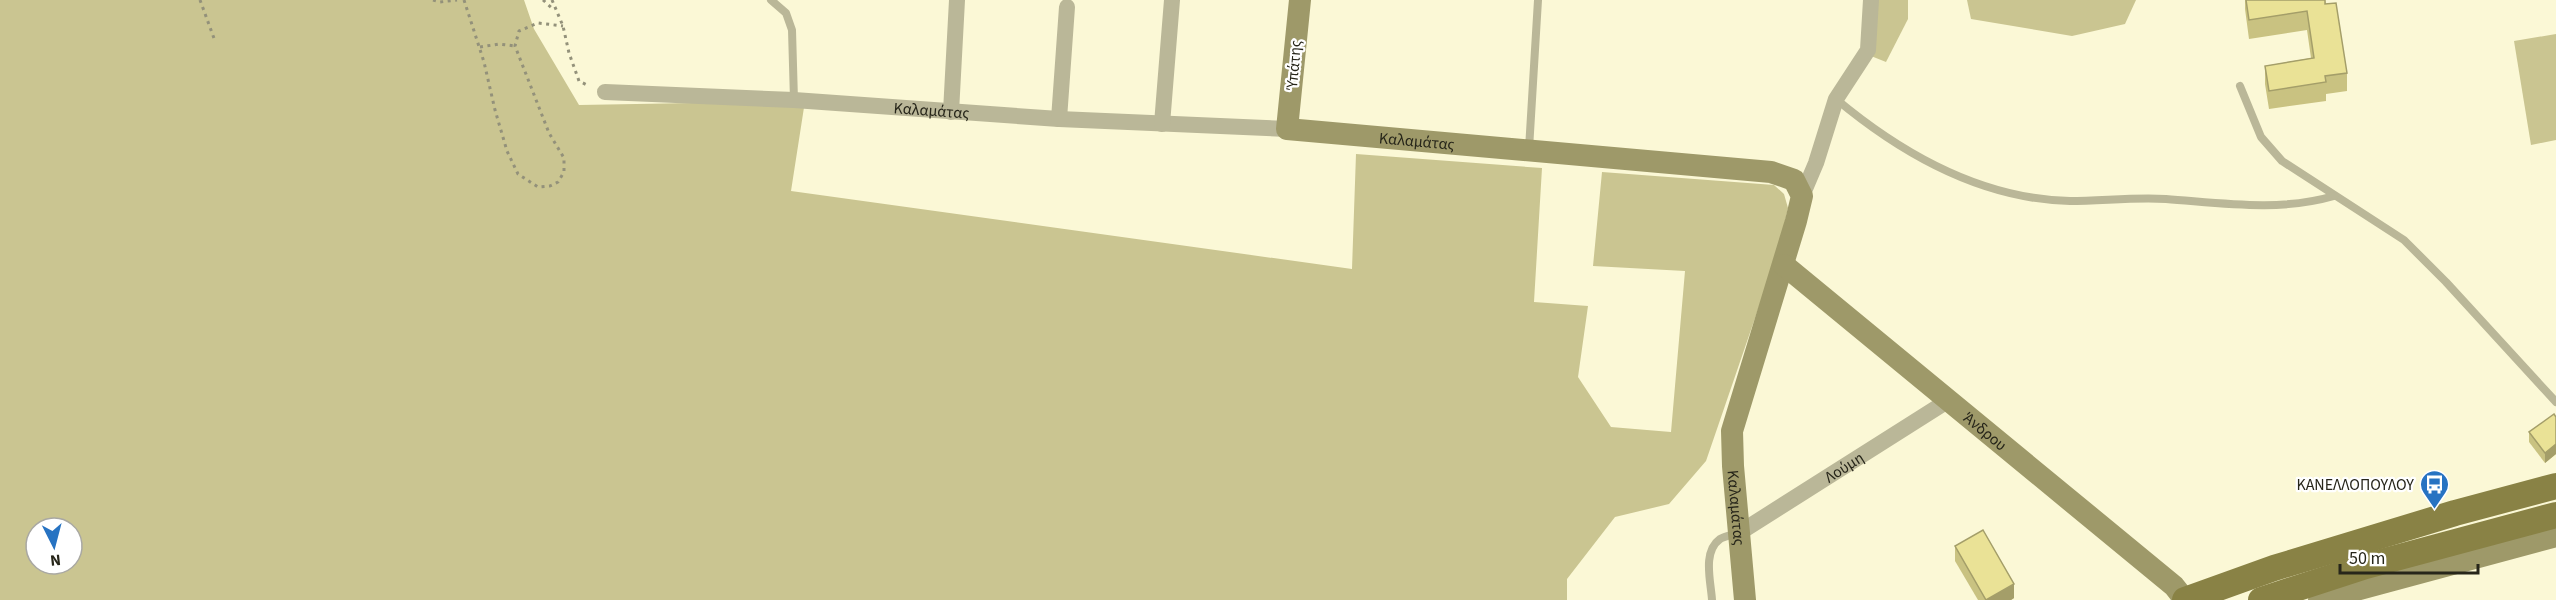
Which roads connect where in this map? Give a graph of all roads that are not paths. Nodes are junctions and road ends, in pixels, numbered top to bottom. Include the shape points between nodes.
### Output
1 (771, 0) edge
2 (957, 0) edge
3 (1172, 0) edge
4 (1299, 0) edge
5 (1538, 0) edge
6 (1871, 0) edge
7 (1067, 8) dead end
8 (2240, 86) dead end
9 (605, 92) road end
10 (1836, 99) junction
11 (794, 100) junction
12 (951, 112) junction
13 (1059, 119) junction
14 (1162, 124) junction
15 (1287, 129) junction
16 (1529, 151) junction
17 (1802, 196) junction
18 (2334, 196) junction
19 (1784, 265) junction
20 (1949, 400) junction
21 (2556, 402) edge
22 (2556, 486) edge
23 (2556, 515) edge
24 (1739, 533) junction
25 (2556, 536) edge
26 (2243, 578) junction
27 (2219, 594) edge
28 (1712, 600) edge
29 (1744, 600) edge
30 (2185, 600) edge
31 (2256, 600) edge
32 (2261, 600) edge
33 (2319, 600) edge

1 - 11 lane via 786,13 792,30
2 - 12 street
3 - 14 street
4 - 15 street, Ύπάτης
5 - 16 lane
6 - 10 street via 1868,50
7 - 13 street
8 - 18 lane via 2261,137 2282,162
9 - 11 street, Καλαμάτας
10 - 17 street
10 - 18 lane via 1947,173 1985,188 2031,198 2160,199 2281,206
11 - 12 street, Καλαμάτας
12 - 13 street, Καλαμάτας
13 - 14 street, Καλαμάτας
14 - 15 street, Καλαμάτας
15 - 16 street, Καλαμάτας
16 - 17 street, Καλαμάτας via 1771,172 1794,180
17 - 19 street, Καλαμάτας
18 - 21 lane via 2404,240
19 - 20 street, Άνδρου
19 - 24 street, Καλαμάτας via 1732,431
20 - 24 street, Λούμη
20 - 30 street, Άνδρου via 2174,586
22 - 26 main road
23 - 32 main road via 2366,566
24 - 28 lane via 1720,538 1714,546 1709,559
24 - 29 street, Καλαμάτας
25 - 33 street
26 - 27 main road
26 - 31 street
27 - 30 main road

